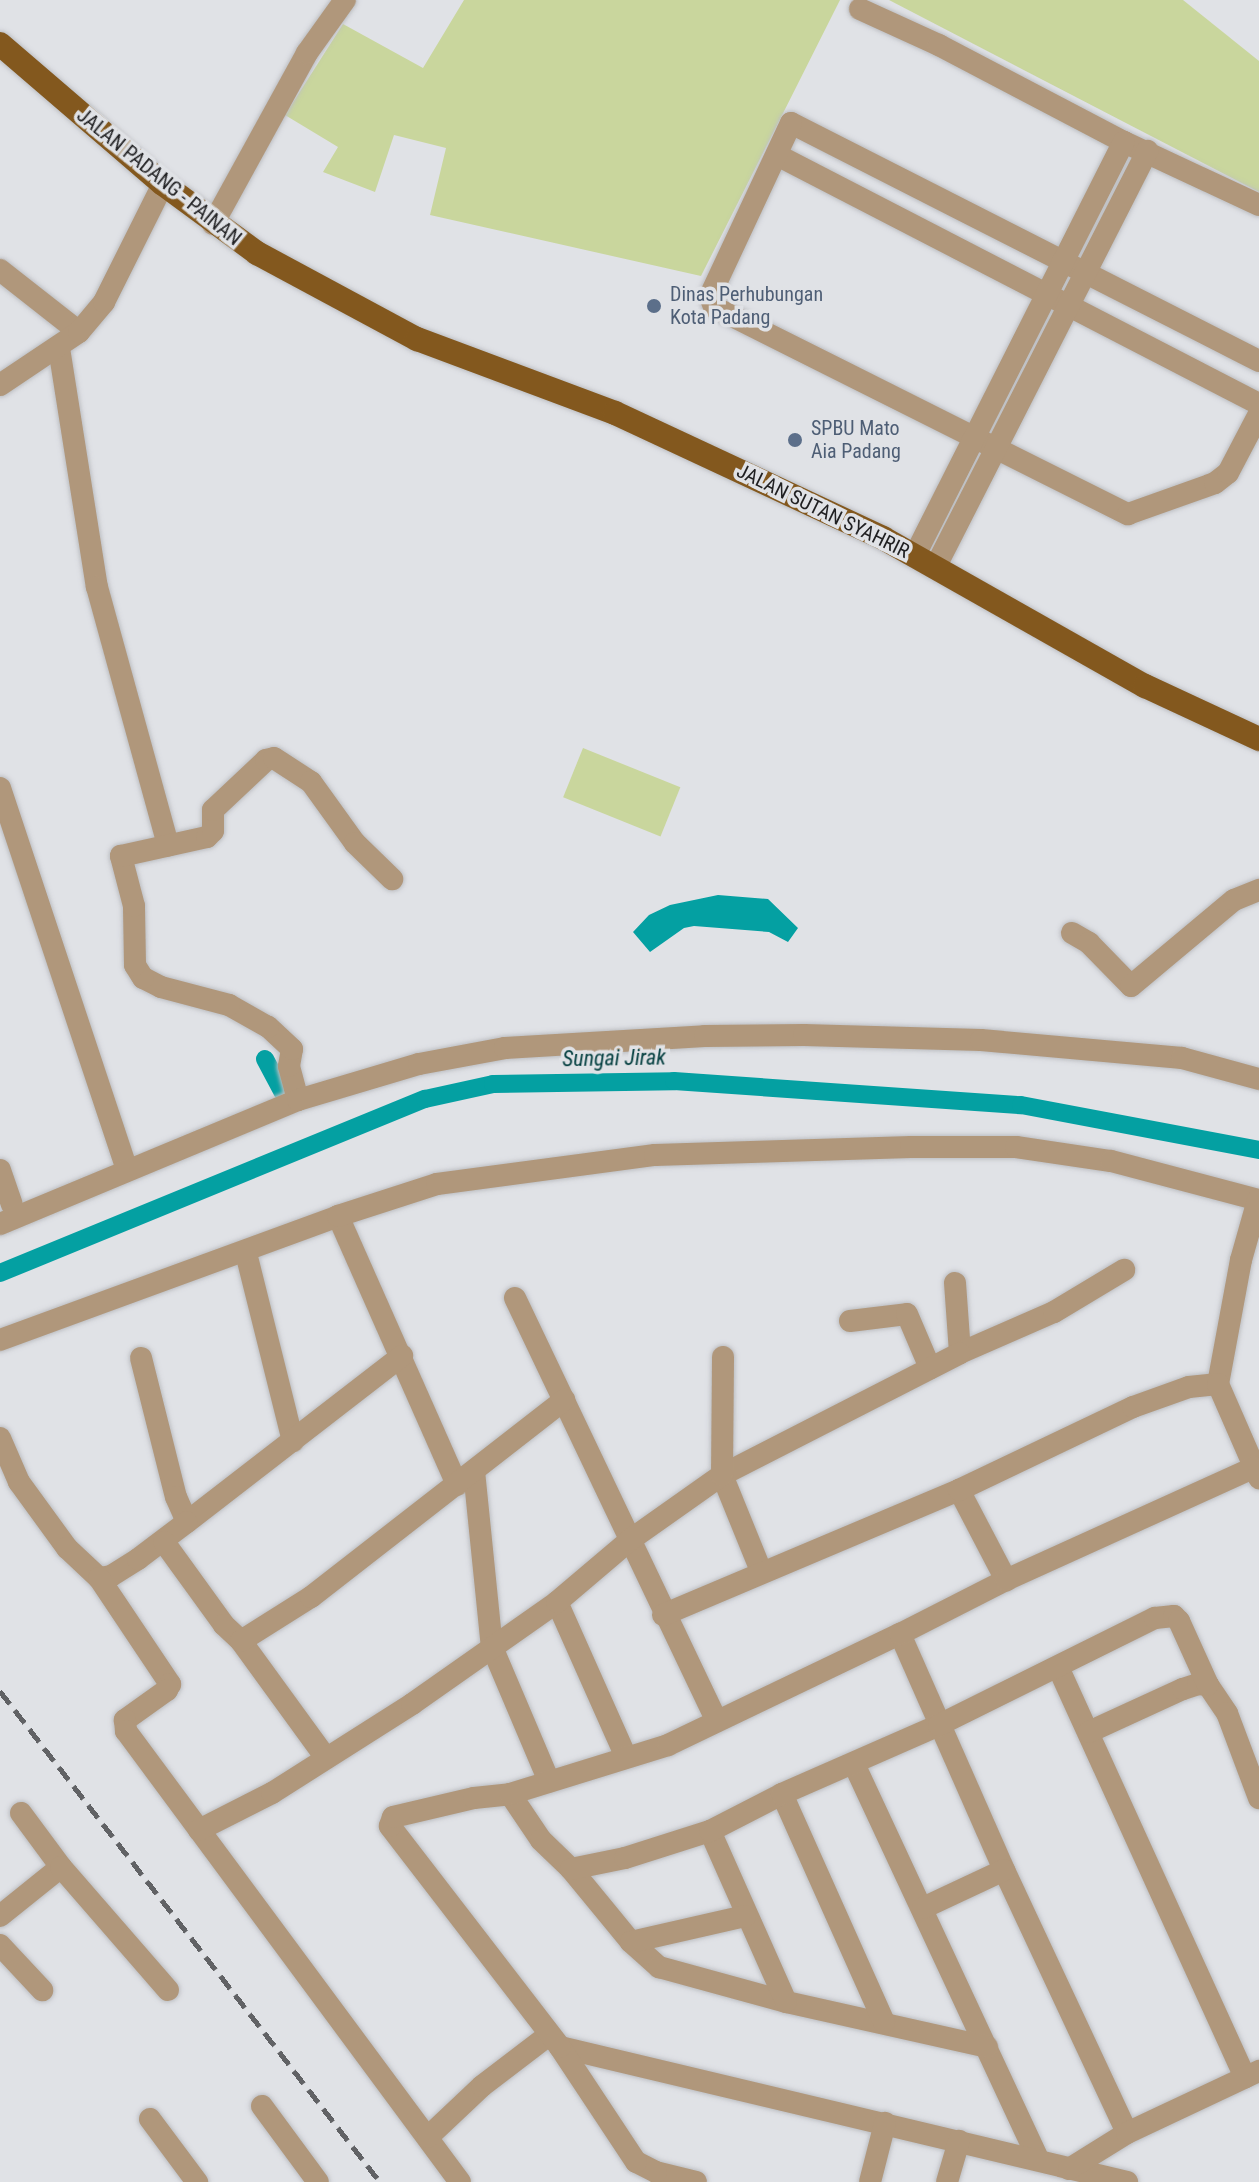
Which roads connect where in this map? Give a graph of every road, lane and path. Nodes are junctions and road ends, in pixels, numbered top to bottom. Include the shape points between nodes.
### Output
1 (345, 0) edge
2 (860, 9) dead end
3 (0, 44) edge
4 (1124, 142) junction
5 (1147, 151) junction
6 (777, 155) junction
7 (163, 184) junction
8 (1259, 205) edge
9 (213, 224) junction
10 (1063, 261) junction
11 (0, 270) edge
12 (1086, 273) junction
13 (1047, 295) junction
14 (1069, 306) junction
15 (372, 317) joint
16 (79, 332) junction
17 (59, 348) junction
18 (1259, 361) edge
19 (0, 385) edge
20 (1259, 404) edge
21 (1259, 414) edge
22 (975, 438) junction
23 (998, 449) junction
24 (926, 561) junction
25 (1259, 739) edge
26 (0, 788) edge
27 (168, 845) junction
28 (392, 879) dead end
29 (1259, 890) edge
30 (1072, 933) dead end
31 (1259, 1079) edge
32 (296, 1101) junction
33 (0, 1170) edge
34 (127, 1170) junction
35 (1258, 1200) edge
36 (12, 1204) dead end
37 (338, 1216) junction
38 (0, 1224) edge
39 (246, 1253) junction
40 (1124, 1270) dead end
41 (955, 1283) dead end
42 (515, 1298) dead end
43 (850, 1321) dead end
44 (0, 1340) edge
45 (960, 1353) junction
46 (402, 1356) junction
47 (723, 1357) dead end
48 (141, 1358) dead end
49 (930, 1368) junction
50 (1218, 1384) junction
51 (564, 1400) junction
52 (0, 1438) edge
53 (293, 1441) junction
54 (1256, 1473) edge
55 (722, 1475) junction
56 (466, 1478) junction
57 (959, 1490) junction
58 (187, 1522) junction
59 (630, 1540) junction
60 (164, 1542) junction
61 (761, 1571) junction
62 (99, 1578) junction
63 (1006, 1580) junction
64 (557, 1602) junction
65 (663, 1615) junction
66 (900, 1634) junction
67 (241, 1641) junction
68 (492, 1647) junction
69 (1058, 1667) junction
70 (1208, 1685) junction
71 (716, 1720) junction
72 (939, 1725) junction
73 (1089, 1732) junction
74 (626, 1757) junction
75 (326, 1758) junction
76 (854, 1764) junction
77 (549, 1781) junction
78 (510, 1794) junction
79 (782, 1794) junction
80 (1259, 1798) edge
81 (21, 1813) dead end
82 (199, 1830) junction
83 (710, 1831) junction
84 (61, 1867) junction
85 (571, 1869) junction
86 (1004, 1870) junction
87 (923, 1908) junction
88 (0, 1916) edge
89 (745, 1916) junction
90 (631, 1942) junction
91 (0, 1945) edge
92 (42, 1990) dead end
93 (168, 1990) dead end
94 (786, 2002) junction
95 (884, 2022) junction
96 (554, 2041) junction
97 (987, 2047) junction
98 (1252, 2074) edge
99 (262, 2106) dead end
100 (150, 2119) dead end
101 (885, 2123) junction
102 (1127, 2133) junction
103 (428, 2137) junction
104 (959, 2141) junction
105 (1039, 2160) junction
106 (1069, 2169) junction
107 (197, 2182) edge
108 (318, 2182) edge
109 (460, 2182) edge
110 (696, 2182) edge
111 (870, 2182) edge
112 (947, 2182) edge
113 (1127, 2182) edge

1 - 9 street via 307,53
2 - 4 street
3 - 7 main road, JALAN PADANG - PAINAN
4 - 5 street
4 - 10 street
5 - 8 street
5 - 12 street
6 - 10 street via 791,123
6 - 13 street
6 - 22 street via 710,296 714,307
7 - 9 main road, JALAN PADANG - PAINAN
7 - 16 street via 104,302
9 - 15 main road, JALAN PADANG - PAINAN
10 - 12 street
10 - 13 street
11 - 16 street
12 - 14 street
12 - 18 street
13 - 14 street
13 - 22 street
14 - 20 street
14 - 23 street
15 - 24 main road, JALAN SUTAN SYAHRIR via 651,428
16 - 17 street
17 - 19 street
17 - 27 street via 97,587
21 - 23 street via 1228,473 1215,483 1128,514
22 - 23 street
22 - 24 street
23 - 24 street
24 - 25 main road, JALAN SUTAN SYAHRIR via 1145,686
26 - 34 street
27 - 28 street via 207,837 213,831 213,810 274,758 311,782 355,843
27 - 32 street via 121,856 134,906 135,965 143,978 161,987 229,1005 268,1027 292,1049 289,1066
29 - 30 street via 1234,900 1131,986
31 - 32 street via 1182,1058 981,1040 705,1036 505,1048 419,1064
32 - 34 street
33 - 36 street
34 - 38 street
35 - 37 street via 1111,1161 1016,1147 911,1147 625,1159 437,1184
35 - 50 street
37 - 39 street
37 - 46 street
39 - 44 street
39 - 53 street
40 - 45 street via 1054,1312
41 - 45 street
42 - 51 street
43 - 49 street via 907,1314
45 - 49 street
46 - 53 street
46 - 56 street
47 - 55 street
48 - 58 street
49 - 55 street
50 - 54 street
50 - 57 street via 1189,1387 1133,1407
51 - 56 street
51 - 59 street
52 - 62 street via 19,1482 67,1548
53 - 58 street
54 - 63 street
55 - 59 street
55 - 61 street
56 - 67 street via 311,1597
56 - 68 street
57 - 61 street
57 - 63 street
58 - 60 street
59 - 64 street
59 - 65 street
60 - 62 street via 111,1576
60 - 67 street
61 - 65 street
62 - 82 street via 170,1684 123,1725
63 - 66 street
64 - 68 street
64 - 74 street
65 - 71 street
66 - 71 street
66 - 72 street
67 - 75 street
68 - 75 street
68 - 77 street
69 - 70 street via 1155,1618 1174,1616
69 - 72 street
69 - 73 street
70 - 73 street via 1183,1689
70 - 80 street via 1227,1713
71 - 74 street via 668,1745
72 - 76 street
72 - 86 street
73 - 98 street
74 - 77 street
75 - 82 street
76 - 79 street
76 - 87 street
77 - 78 street
78 - 85 street via 541,1840
78 - 96 street via 399,1815 390,1826
79 - 83 street
79 - 95 street
81 - 84 street
82 - 103 street
83 - 85 street
83 - 89 street
84 - 88 street
84 - 93 street
85 - 90 street
86 - 87 street
86 - 102 street
87 - 97 street
89 - 90 street
89 - 94 street
90 - 94 street via 659,1967
91 - 92 street
94 - 95 street
95 - 97 street
96 - 101 street
96 - 103 street via 482,2086
96 - 110 street via 636,2162
97 - 105 street
98 - 102 street
99 - 108 street
100 - 107 street
101 - 104 street
101 - 111 street
102 - 106 street
103 - 109 street
104 - 105 street
104 - 112 street
105 - 106 street
106 - 113 street

